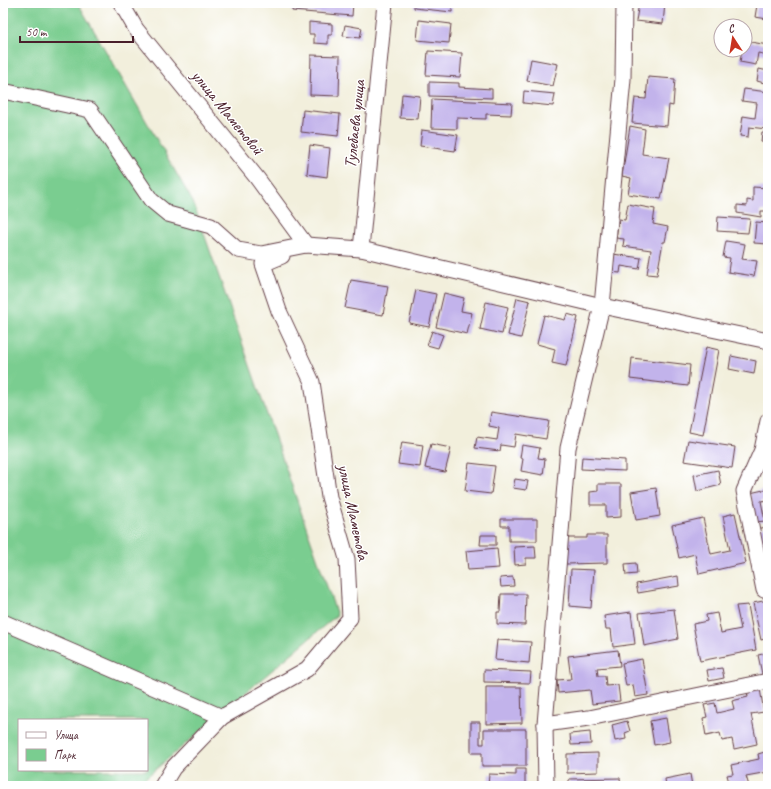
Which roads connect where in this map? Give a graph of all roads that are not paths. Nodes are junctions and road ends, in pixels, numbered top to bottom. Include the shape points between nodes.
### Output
1 (121, 3) edge
2 (385, 3) edge
3 (624, 3) edge
4 (3, 91) edge
5 (306, 245) junction
6 (361, 249) junction
7 (602, 306) junction
8 (768, 341) edge
9 (768, 421) edge
10 (764, 590) dead end
11 (3, 622) edge
12 (768, 681) edge
13 (222, 717) junction
14 (545, 724) junction
15 (162, 786) edge
16 (546, 786) edge

1 - 5 street, улица Маметовой via 136,29 257,178
2 - 6 street, Тулебаева улица
3 - 7 street via 623,79
4 - 5 street via 90,110 151,200 168,214 211,226 238,250 261,254
5 - 6 street
5 - 13 street, улица Маметова via 263,264 279,311 312,382 329,498 347,559 350,618 308,668
6 - 7 street
7 - 8 street
7 - 14 street via 568,448
9 - 10 street via 762,450 744,491
11 - 13 street
12 - 14 street via 589,718
13 - 15 street, улица Маметова via 173,768
14 - 16 street

